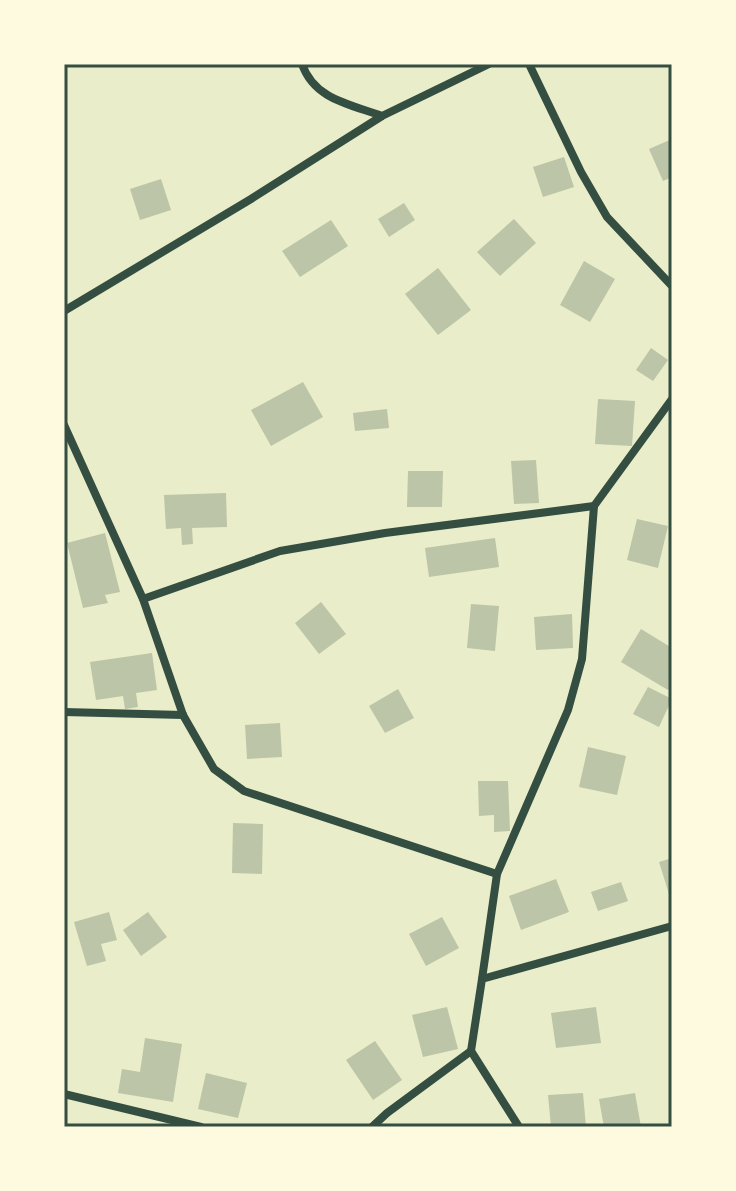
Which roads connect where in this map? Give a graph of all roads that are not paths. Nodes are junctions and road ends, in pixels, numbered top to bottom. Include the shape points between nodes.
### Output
1 (302, 64) edge
2 (489, 64) edge
3 (529, 64) edge
4 (382, 116) junction
5 (672, 286) edge
6 (64, 311) edge
7 (672, 399) edge
8 (64, 425) edge
9 (594, 506) junction
10 (143, 599) junction
11 (64, 712) edge
12 (183, 715) junction
13 (497, 874) junction
14 (672, 926) edge
15 (482, 979) junction
16 (471, 1051) junction
17 (64, 1094) edge
18 (201, 1127) edge
19 (372, 1127) edge
20 (519, 1127) edge

1 - 4 street via 308,81 330,97
2 - 4 street
3 - 5 street via 607,217
4 - 6 street
7 - 9 street
8 - 10 street
9 - 10 street via 280,551
9 - 13 street via 582,659 568,710
10 - 12 street
11 - 12 street
12 - 13 street via 214,769 244,791
13 - 15 street
14 - 15 street
15 - 16 street
16 - 19 street
16 - 20 street
17 - 18 street

